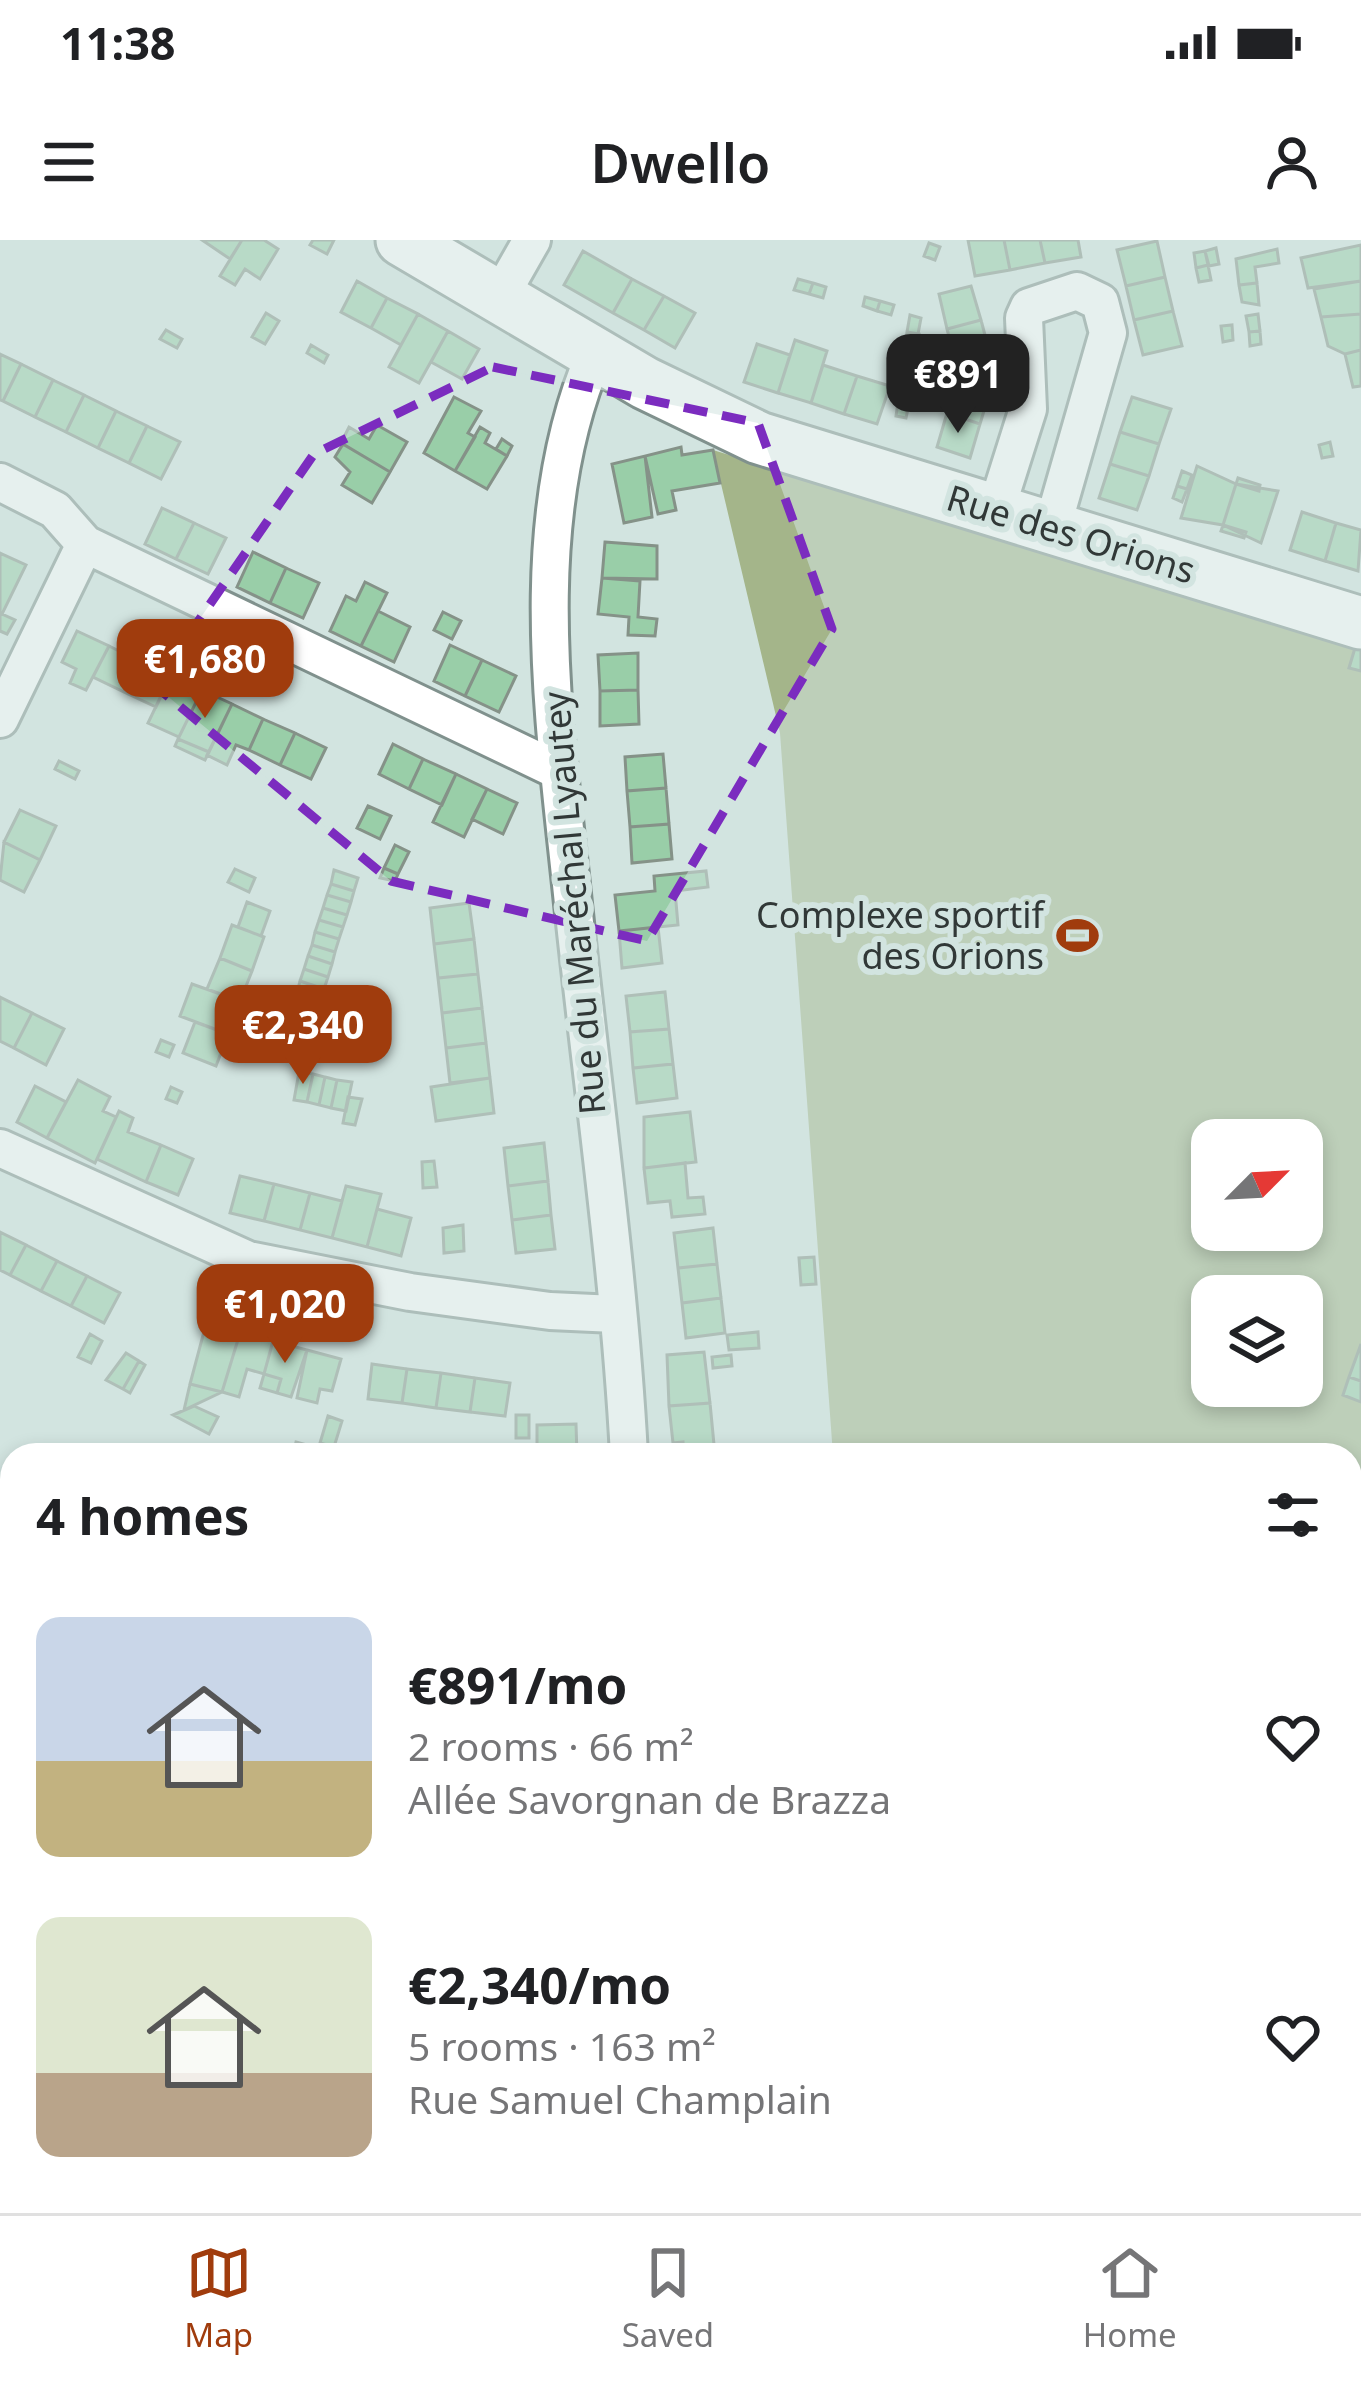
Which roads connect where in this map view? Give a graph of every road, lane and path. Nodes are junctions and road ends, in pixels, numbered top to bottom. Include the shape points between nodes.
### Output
1 (402, 240) edge
2 (532, 240) edge
3 (499, 298) junction
4 (595, 354) junction
5 (0, 482) edge
6 (996, 510) junction
7 (1052, 528) junction
8 (85, 544) junction
9 (1361, 623) edge
10 (0, 719) edge
11 (559, 771) junction
12 (0, 1148) edge
13 (615, 1313) junction
14 (627, 1443) edge

1 - 3 street, Rue des Orions
2 - 3 street
3 - 4 street, Rue des Orions
4 - 6 street, Rue des Orions via 760,438
4 - 11 street, Rue du Maréchal Lyautey via 574,404 558,501 552,657
5 - 8 street via 55,509
6 - 7 street, Rue des Orions
6 - 7 street via 1028,409 1024,318 1037,300 1077,291 1100,302 1108,333
7 - 9 street, Rue des Orions
8 - 10 street
8 - 11 street
11 - 13 street, Rue du Maréchal Lyautey
12 - 13 street via 248,1260 410,1292
13 - 14 street, Rue du Maréchal Lyautey

